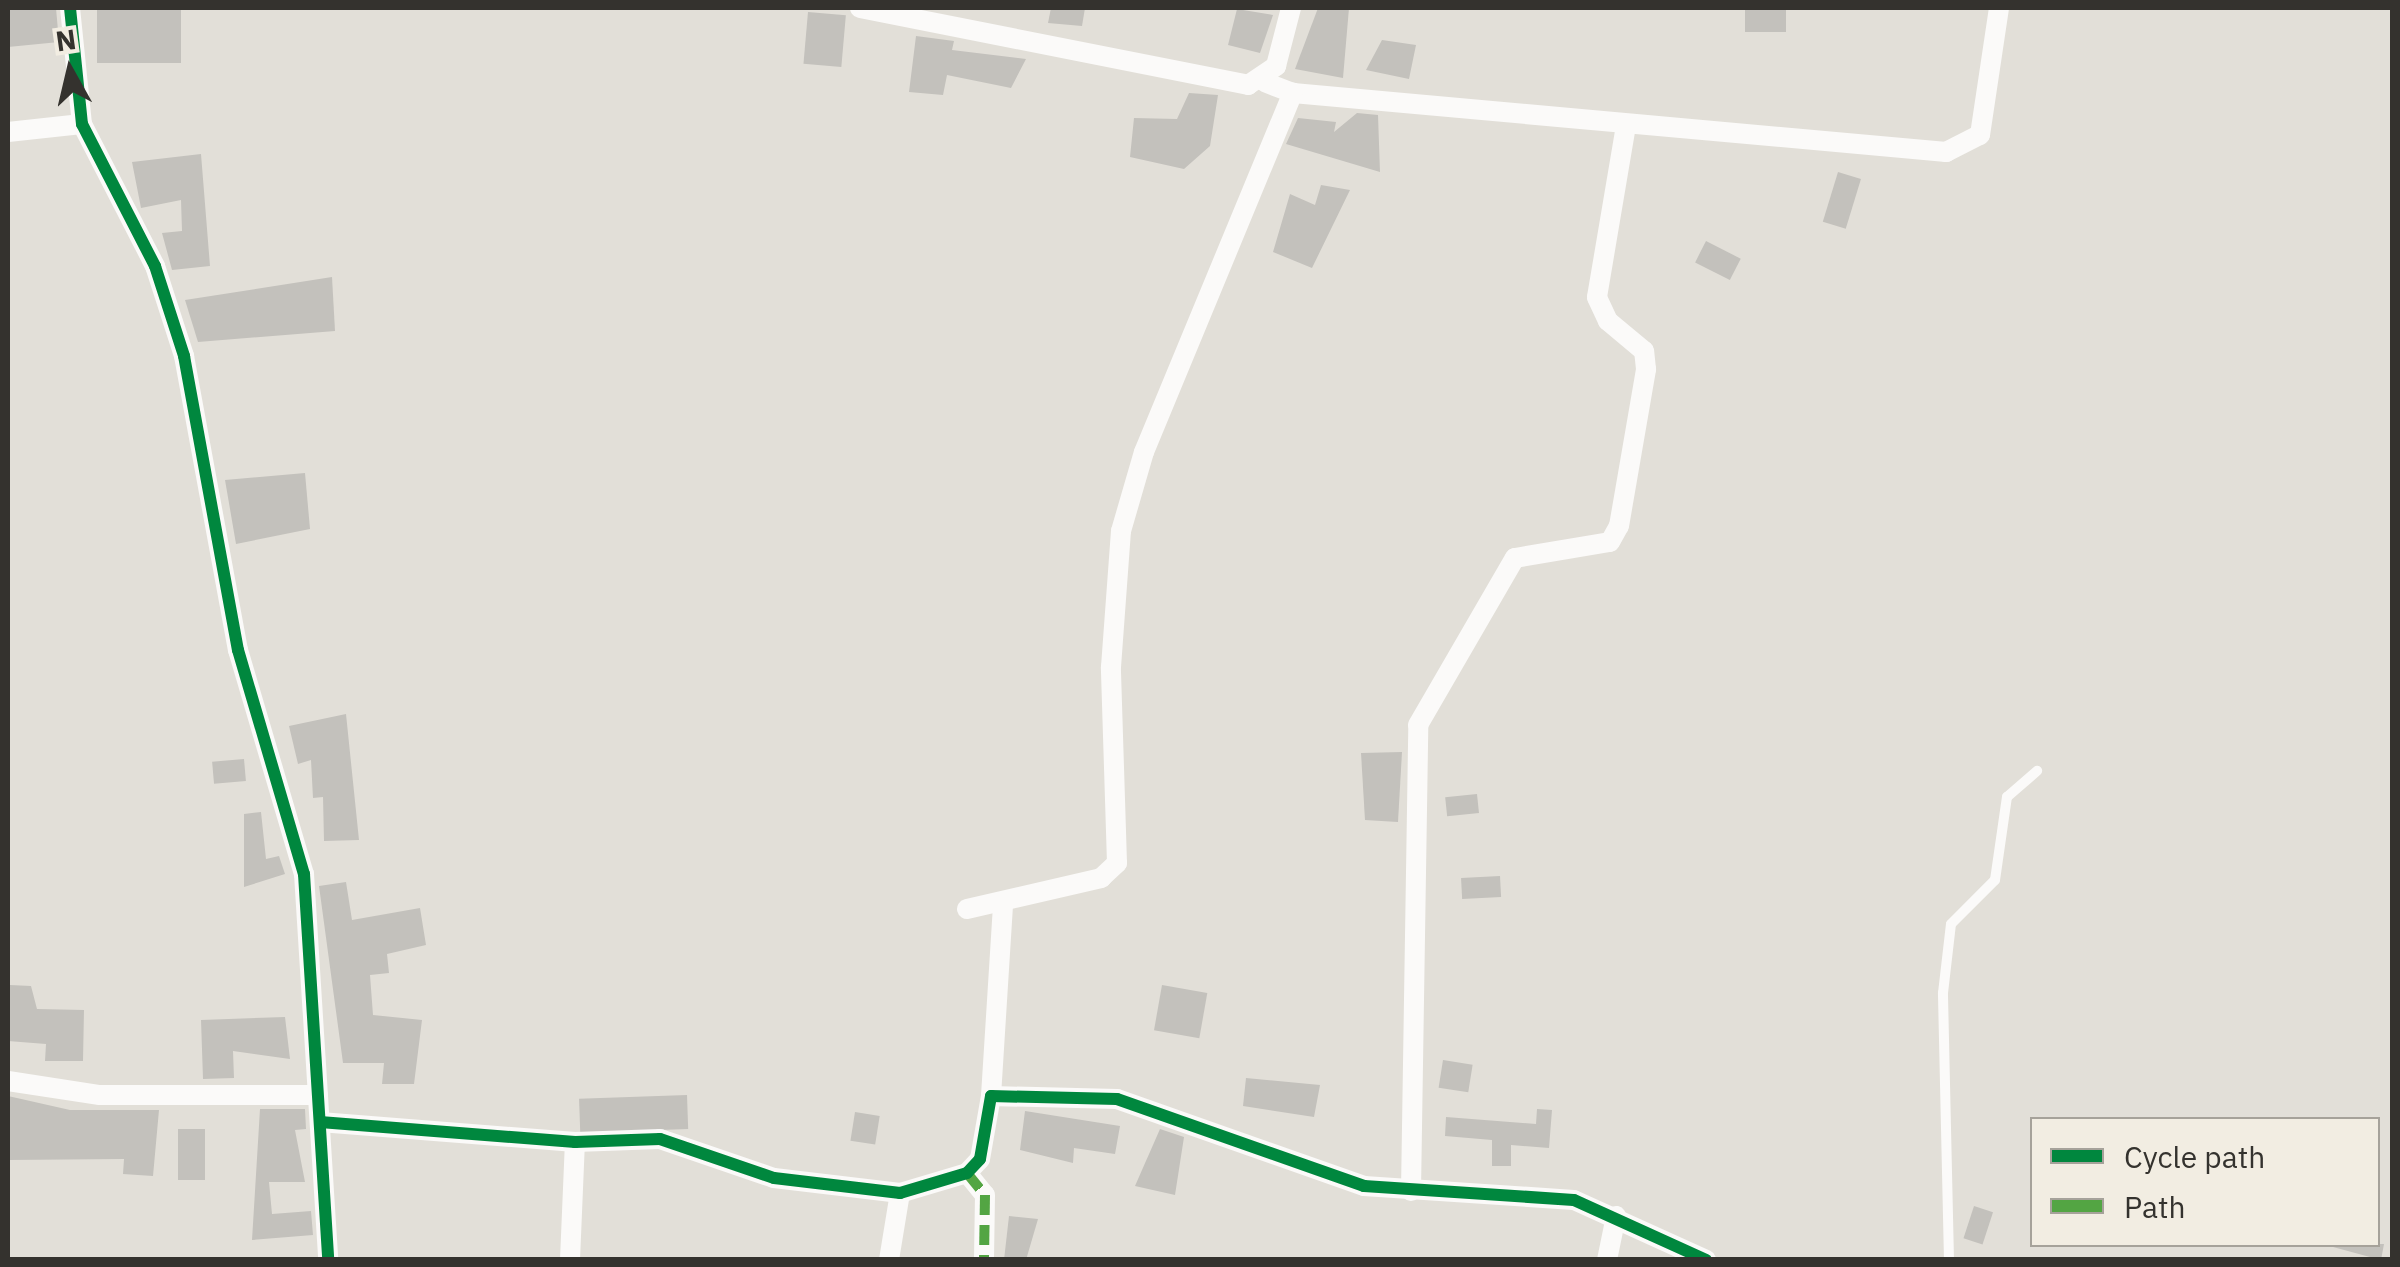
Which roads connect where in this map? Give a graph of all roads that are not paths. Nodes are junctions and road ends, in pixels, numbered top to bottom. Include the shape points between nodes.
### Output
1 (70, 8) edge
2 (860, 8) edge
3 (1291, 8) edge
4 (1999, 8) edge
5 (1265, 82) junction
6 (1293, 93) junction
7 (82, 124) junction
8 (1626, 125) junction
9 (8, 132) edge
10 (2037, 771) dead end
11 (1004, 903) junction
12 (967, 909) dead end
13 (8, 1081) edge
14 (318, 1095) junction
15 (991, 1096) junction
16 (320, 1122) junction
17 (576, 1142) junction
18 (972, 1178) junction
19 (1411, 1191) junction
20 (900, 1206) junction
21 (1616, 1216) junction
22 (328, 1260) edge
23 (570, 1260) edge
24 (888, 1260) edge
25 (984, 1260) edge
26 (1607, 1260) edge
27 (1706, 1260) edge
28 (1949, 1260) edge

1 - 7 street
2 - 5 street via 1209,84
3 - 5 street
4 - 8 street via 1990,99 1968,147
5 - 6 street
6 - 8 street
6 - 11 street via 1144,452 1122,531 1112,666 1117,864 1101,878
7 - 9 street
7 - 14 street via 155,266 184,356 238,650 304,874
8 - 19 street via 1597,297 1608,321 1644,351 1646,369 1619,526 1610,542 1514,558 1418,725
10 - 28 lane via 2007,798 2000,870 1950,924 1943,993
11 - 12 street
11 - 15 street
13 - 14 street via 100,1094
14 - 16 street
15 - 18 street
15 - 19 street via 1116,1099 1364,1186
16 - 17 street
16 - 22 street
17 - 20 street via 660,1138 774,1178
17 - 23 street
18 - 20 street
18 - 25 street
19 - 21 street via 1574,1200
20 - 24 street
21 - 26 street
21 - 27 street

